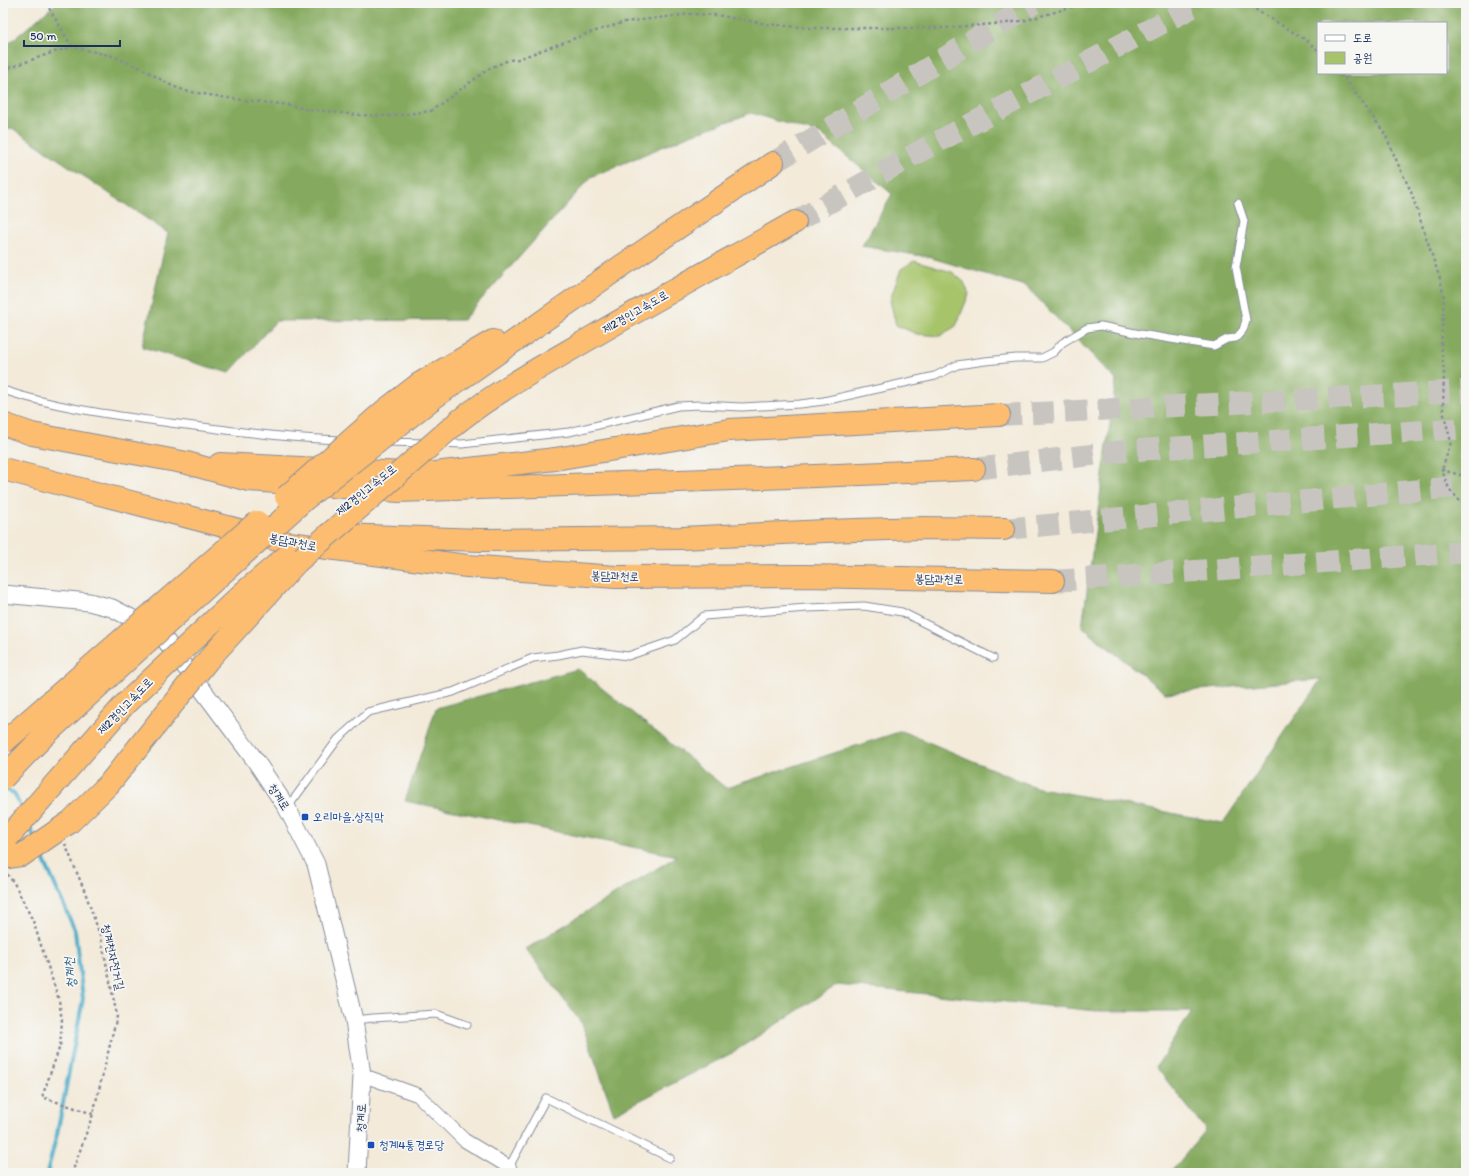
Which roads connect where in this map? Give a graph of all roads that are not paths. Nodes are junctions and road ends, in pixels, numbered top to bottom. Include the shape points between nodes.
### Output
1 (774, 163) tunnel mouth
2 (1238, 203) dead end
3 (795, 222) tunnel mouth
4 (3, 390) edge
5 (426, 392) junction
6 (999, 415) tunnel mouth
7 (460, 420) junction
8 (3, 424) edge
9 (359, 441) dead end
10 (367, 441) dead end
11 (187, 462) junction
12 (3, 468) edge
13 (974, 469) tunnel mouth
14 (183, 515) junction
15 (1004, 529) tunnel mouth
16 (1053, 581) tunnel mouth
17 (3, 594) edge
18 (993, 658) dead end
19 (3, 743) edge
20 (3, 778) edge
21 (287, 808) junction
22 (3, 843) edge
23 (3, 858) edge
24 (354, 1020) junction
25 (467, 1026) dead end
26 (362, 1075) junction
27 (670, 1158) dead end
28 (510, 1170) edge
29 (357, 1173) edge

1 - 5 highway via 620,267
2 - 10 lane via 1244,221 1236,267 1246,320 1243,330 1236,338 1227,339 1214,346 1101,326 1087,328 1042,358 1008,358 957,365 935,376 824,401 742,407 678,406 569,432 462,444
3 - 7 highway, 제2경인고속도로 via 526,376
4 - 9 lane via 61,406 154,420 263,435
5 - 19 highway, bridge via 384,411
5 - 20 highway, bridge via 217,578
6 - 11 highway via 729,430 555,459 426,474
7 - 22 highway, 제2경인고속도로, bridge via 406,457 243,593 125,704
7 - 23 highway, bridge via 296,563 208,660 109,784 70,822 22,855
8 - 11 highway via 32,434
11 - 13 highway via 248,480 399,491
12 - 14 highway, 봉담과천로
14 - 15 highway, 봉담과천로 via 341,536 480,540 682,538 922,528
14 - 16 highway, 봉담과천로 via 289,543 482,567 616,577 805,576
17 - 21 street, 청계로 via 89,602 112,608 160,633 255,760
18 - 21 lane via 902,612 864,606 704,616 675,640 628,656 582,650 533,658 453,692 368,712 338,739
21 - 24 street, 청계로 via 316,864
24 - 25 lane via 436,1014
24 - 26 street, 청계로
26 - 28 street via 418,1095 464,1140
26 - 29 street, 청계로
27 - 28 lane via 546,1098

